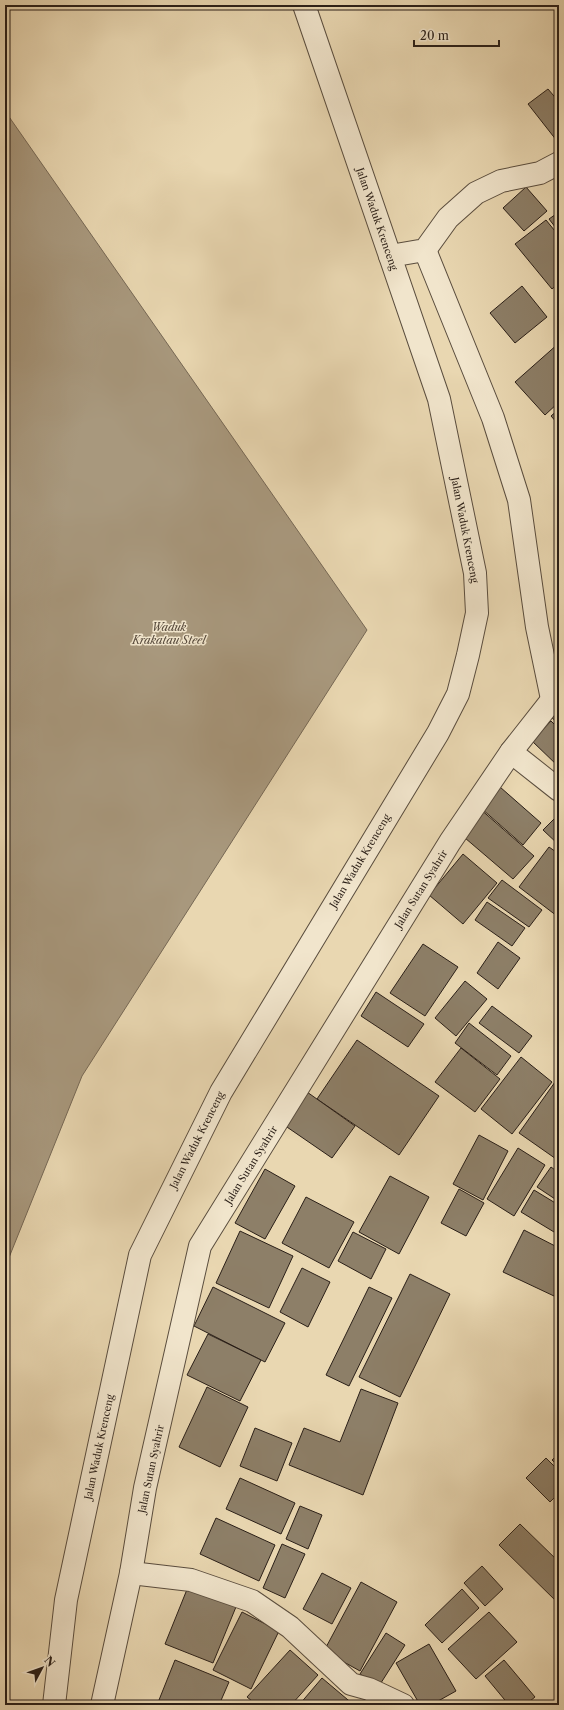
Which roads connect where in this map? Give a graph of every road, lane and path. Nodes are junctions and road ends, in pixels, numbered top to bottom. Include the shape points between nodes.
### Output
1 (304, 5) edge
2 (559, 163) edge
3 (425, 250) junction
4 (390, 256) junction
5 (556, 695) edge
6 (511, 752) junction
7 (559, 790) edge
8 (132, 1573) junction
9 (54, 1705) edge
10 (102, 1705) edge
11 (403, 1705) edge

1 - 4 street, Jalan Waduk Krenceng
2 - 3 street via 540,173 501,181 476,193 448,218
3 - 4 street
3 - 5 street via 493,418 519,500 538,627
4 - 9 street, Jalan Waduk Krenceng via 439,399 475,573 477,613 468,655 458,694 438,733 221,1092 140,1255 66,1600
5 - 6 street, Jalan Sutan Syahrir
6 - 7 street
6 - 8 street, Jalan Sutan Syahrir via 450,842 200,1246 145,1488
8 - 10 street, Jalan Sutan Syahrir
8 - 11 street via 192,1580 252,1600 290,1627 352,1684

